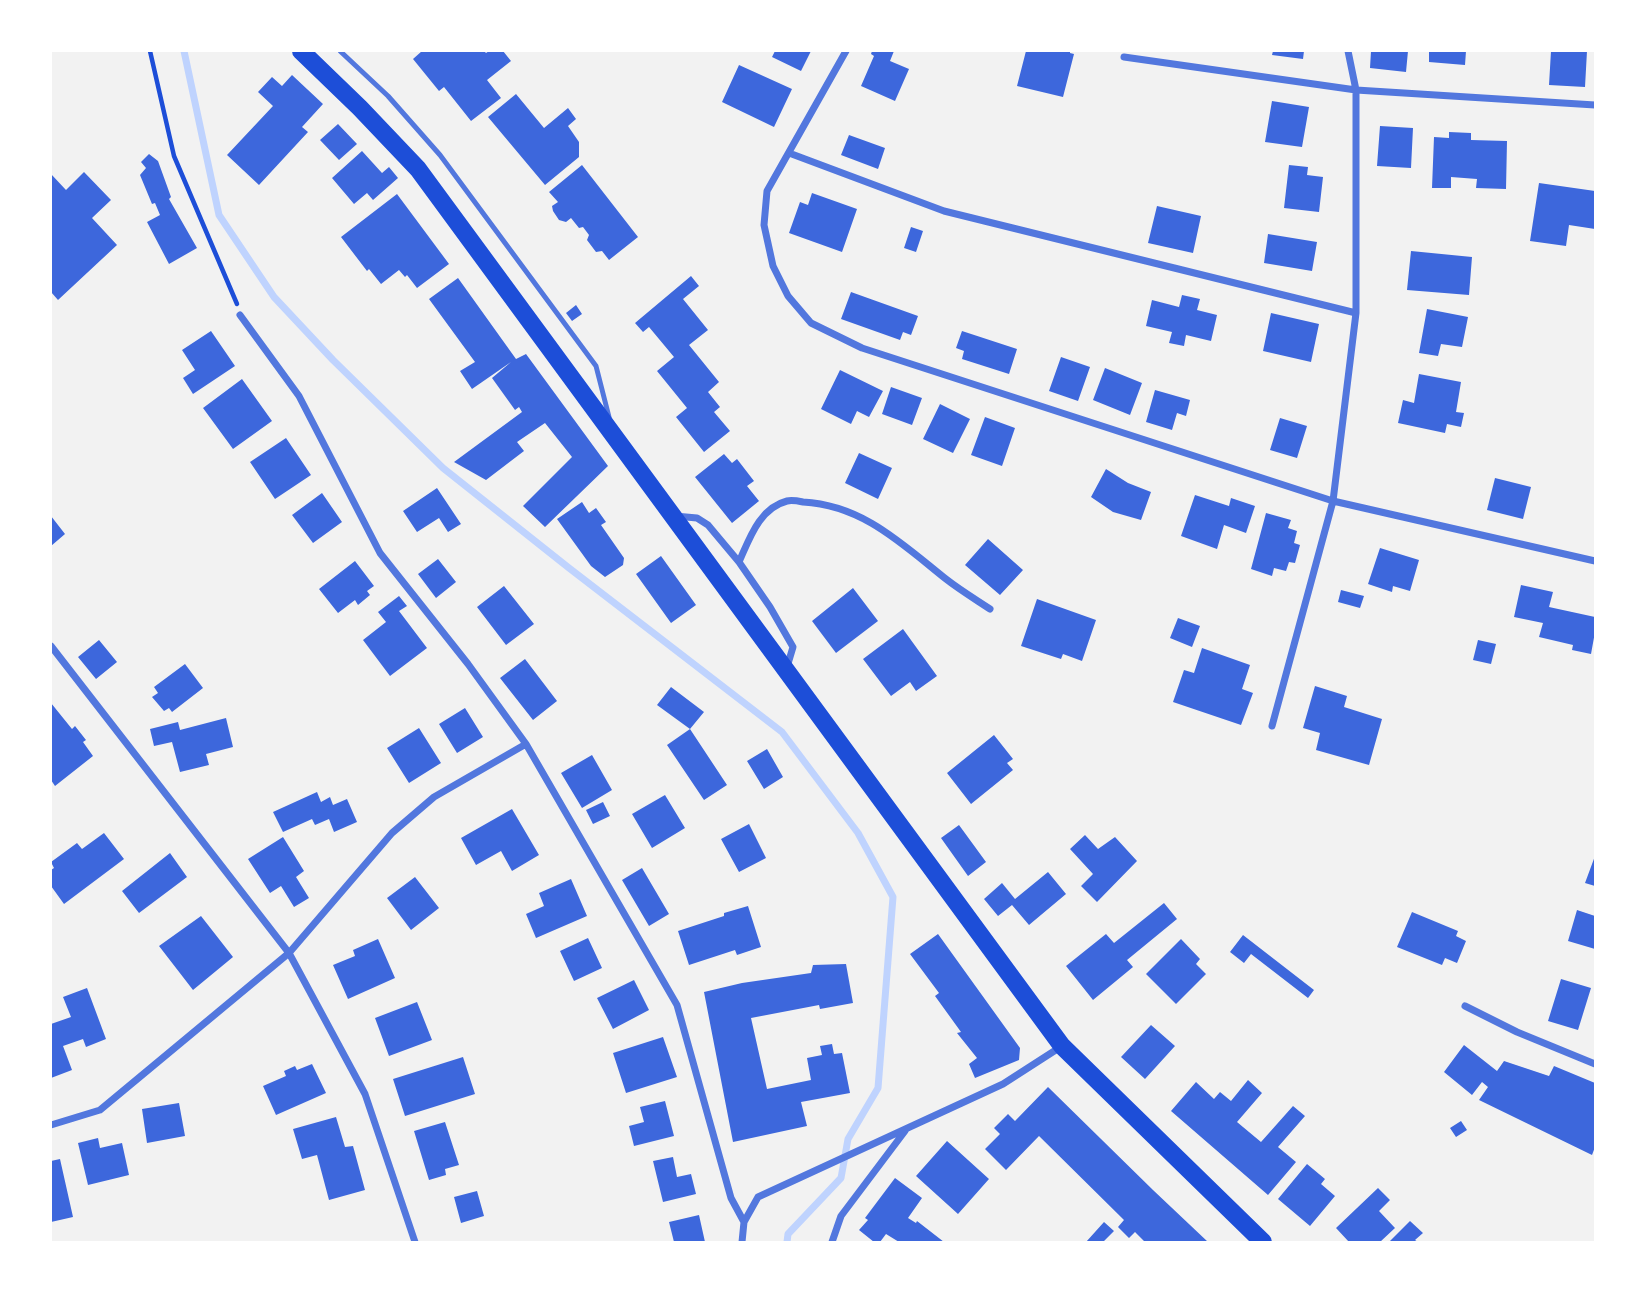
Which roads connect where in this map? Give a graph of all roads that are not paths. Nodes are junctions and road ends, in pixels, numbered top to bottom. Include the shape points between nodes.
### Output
1 (301, 51) edge
2 (340, 51) edge
3 (846, 51) edge
4 (1348, 51) edge
5 (1124, 57) dead end
6 (1356, 90) junction
7 (1595, 105) edge
8 (789, 153) junction
9 (1356, 313) junction
10 (240, 315) road end
11 (612, 430) junction
12 (1333, 501) junction
13 (673, 516) junction
14 (1595, 561) edge
15 (739, 562) junction
16 (990, 609) dead end
17 (51, 646) edge
18 (785, 671) junction
19 (1272, 726) dead end
20 (526, 744) junction
21 (289, 953) junction
22 (1465, 1006) dead end
23 (1062, 1046) junction
24 (1595, 1065) edge
25 (51, 1125) edge
26 (906, 1130) junction
27 (744, 1222) junction
28 (415, 1242) edge
29 (742, 1242) edge
30 (832, 1242) edge
31 (1263, 1242) edge

1 - 11 main road via 418,169
2 - 11 lane via 440,155 596,366
3 - 8 street
4 - 6 street
5 - 6 street
6 - 7 street
6 - 9 street
8 - 9 street via 944,211
8 - 12 street via 766,191 764,225 773,266 788,296 811,323 862,348
9 - 12 street
10 - 20 street via 299,396 380,552
11 - 13 main road
12 - 14 street
12 - 19 street
13 - 15 street via 708,524
13 - 18 main road
15 - 16 street via 757,524 770,510 787,501 827,503 856,514 902,542
15 - 18 street via 793,647
17 - 21 street
18 - 23 main road
20 - 21 street via 434,797 393,833
20 - 27 street via 677,1005 731,1198
21 - 25 street via 100,1110
21 - 28 street via 365,1094
22 - 24 street
23 - 26 street via 1003,1084
23 - 31 main road
26 - 27 street via 758,1197
26 - 30 street via 841,1216
27 - 29 street

